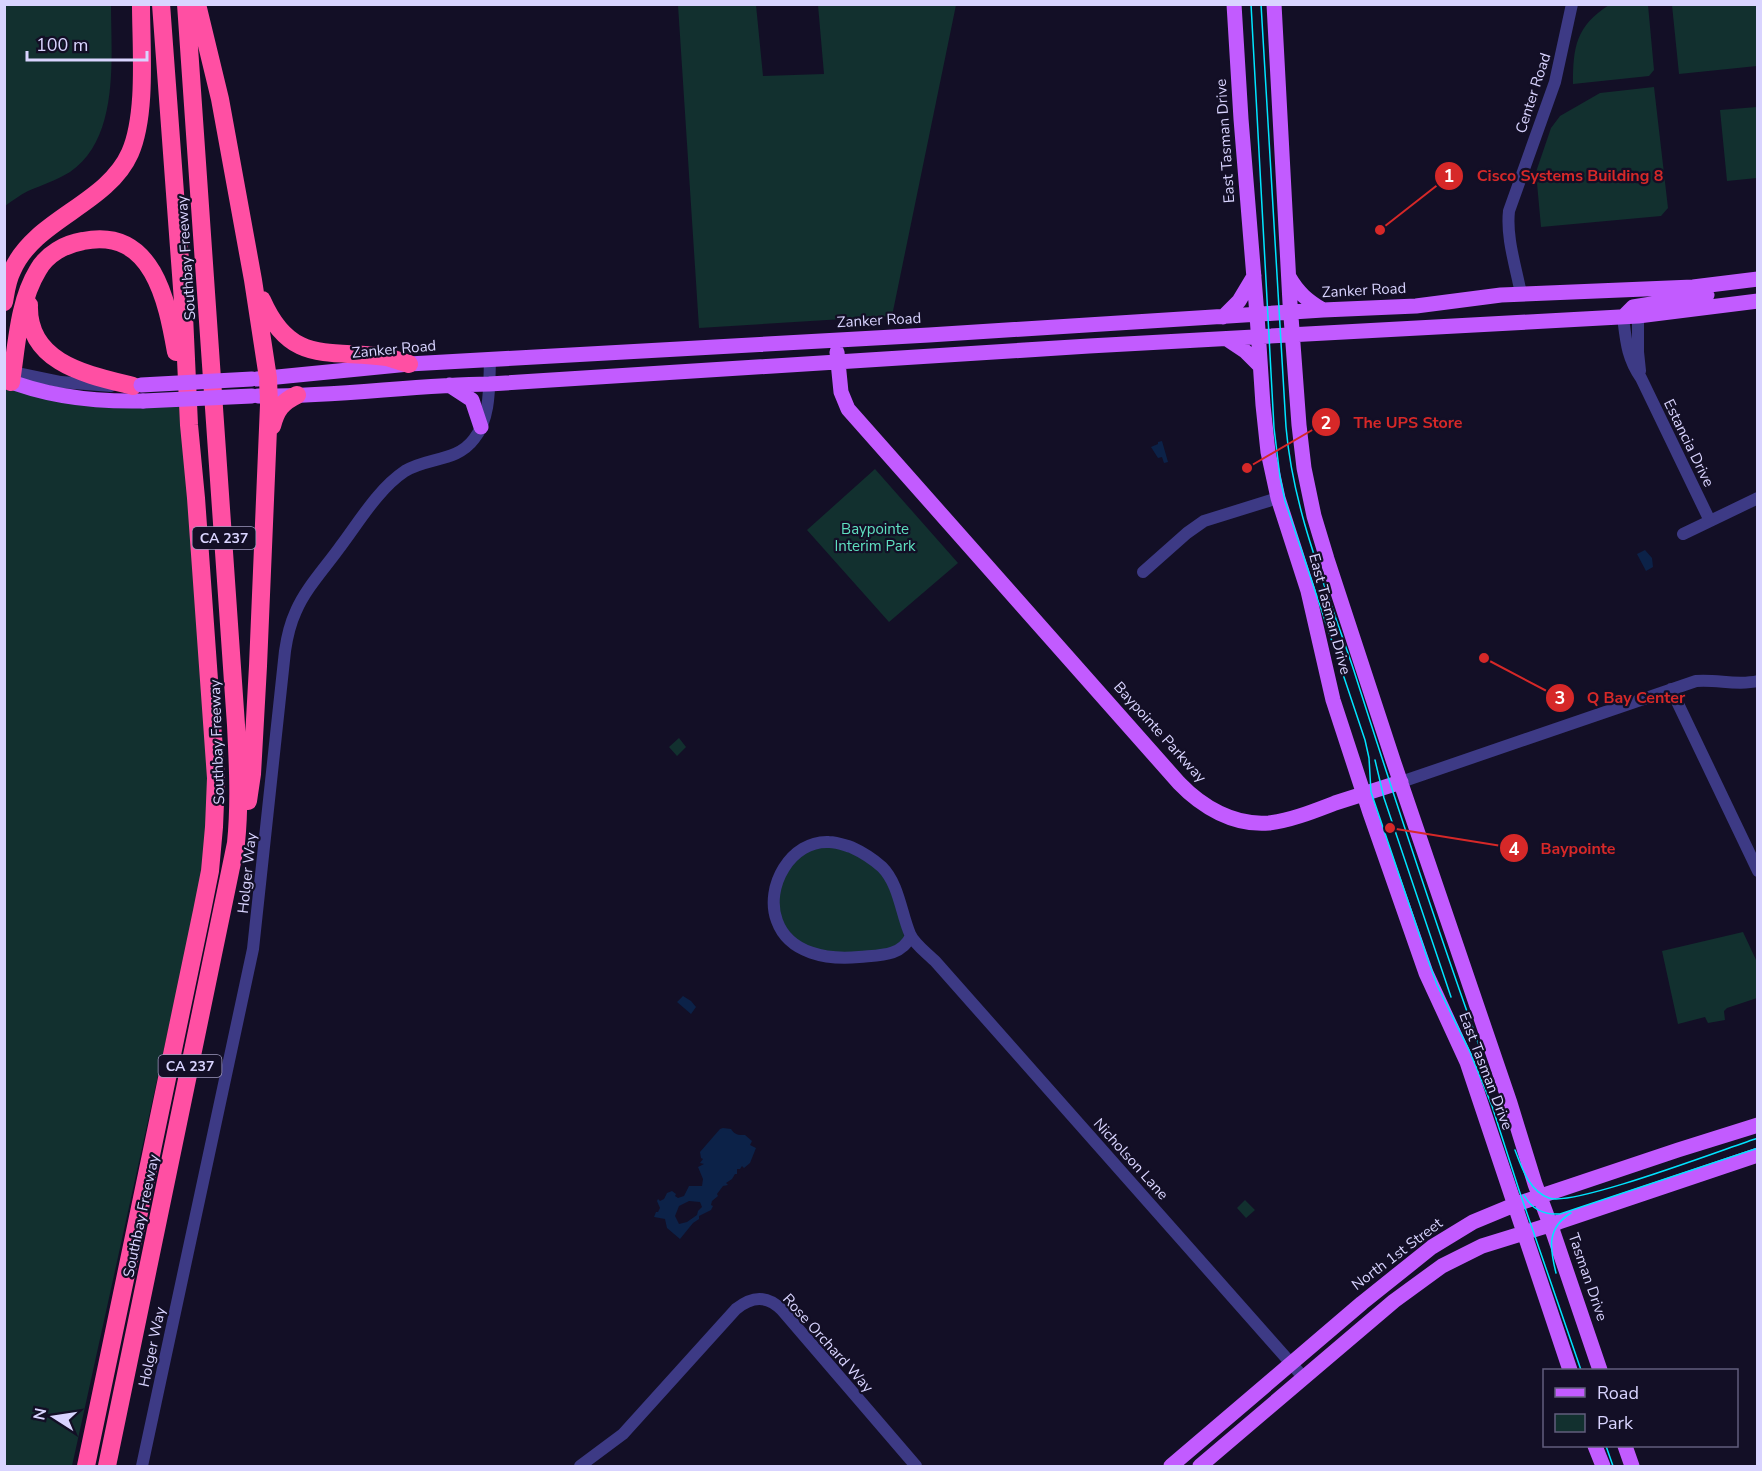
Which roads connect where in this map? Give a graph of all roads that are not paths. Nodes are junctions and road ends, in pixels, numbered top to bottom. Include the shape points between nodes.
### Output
1 (141, 4) edge
2 (161, 4) edge
3 (168, 4) edge
4 (186, 4) edge
5 (197, 4) edge
6 (1234, 4) edge
7 (1274, 4) edge
8 (1572, 4) edge
9 (1254, 276) junction
10 (1288, 276) junction
11 (253, 280) junction
12 (1750, 280) edge
13 (31, 282) junction
14 (1521, 294) junction
15 (1758, 301) edge
16 (4, 302) edge
17 (1323, 310) junction
18 (1290, 313) junction
19 (1257, 315) junction
20 (1630, 317) junction
21 (1223, 318) junction
22 (1322, 334) junction
23 (1292, 336) junction
24 (1258, 338) junction
25 (836, 339) junction
26 (1227, 339) junction
27 (490, 360) junction
28 (838, 362) junction
29 (409, 364) junction
30 (1259, 365) junction
31 (1295, 369) junction
32 (8, 375) edge
33 (489, 384) junction
34 (448, 385) junction
35 (260, 387) junction
36 (139, 390) junction
37 (297, 396) junction
38 (189, 425) junction
39 (482, 427) junction
40 (266, 454) junction
41 (1278, 498) junction
42 (1758, 498) edge
43 (1710, 521) junction
44 (1683, 534) dead end
45 (1143, 572) dead end
46 (1758, 681) edge
47 (1671, 689) junction
48 (1401, 782) junction
49 (1365, 794) junction
50 (236, 843) junction
51 (1758, 871) edge
52 (911, 936) junction
53 (897, 951) junction
54 (935, 961) junction
55 (174, 1045) junction
56 (1758, 1125) edge
57 (1758, 1155) edge
58 (1540, 1196) junction
59 (1514, 1205) junction
60 (1550, 1225) junction
61 (1523, 1233) junction
62 (1292, 1364) junction
63 (1569, 1369) edge
64 (1599, 1369) edge
65 (1304, 1378) junction
66 (1595, 1447) edge
67 (1625, 1447) edge
68 (86, 1467) edge
69 (107, 1467) edge
70 (142, 1467) edge
71 (580, 1467) edge
72 (916, 1467) edge
73 (1171, 1467) edge
74 (1200, 1467) edge
75 (1603, 1467) edge
76 (1632, 1467) edge

1 - 16 highway via 141,99 130,154 109,182 24,252 12,270
2 - 38 highway, Southbay Freeway / CA 237
3 - 55 highway via 222,784 220,849 188,1010 183,1031
4 - 50 highway, Southbay Freeway / CA 237 via 236,725
5 - 11 highway via 220,99
6 - 9 main road, East Tasman Drive
7 - 10 main road, East Tasman Drive
8 - 14 street, Center Road via 1555,82 1509,211 1510,241
9 - 19 main road, East Tasman Drive
9 - 21 main road
10 - 17 main road via 1304,298
10 - 18 main road, East Tasman Drive
11 - 29 highway via 276,327 296,343 320,352 388,358
11 - 35 highway
12 - 14 main road, Zanker Road via 1671,288
12 - 20 main road via 1713,294 1633,307
13 - 32 highway
13 - 36 highway via 32,326 48,353 71,368
13 - 38 highway via 49,257 75,242 105,240 132,249 144,260 163,293
14 - 17 main road, Zanker Road via 1416,306
15 - 20 main road, Zanker Road
17 - 18 main road, Zanker Road
18 - 19 main road, Zanker Road
18 - 23 main road, East Tasman Drive
19 - 21 main road, Zanker Road
19 - 24 main road, East Tasman Drive
20 - 22 main road, Zanker Road
20 - 43 street, Estancia Drive via 1627,351
21 - 25 main road, Zanker Road
22 - 23 main road, Zanker Road
22 - 31 main road via 1302,352
23 - 24 main road, Zanker Road
23 - 31 main road, East Tasman Drive
24 - 26 main road, Zanker Road
24 - 30 main road, East Tasman Drive
25 - 27 main road, Zanker Road
25 - 28 main road, Baypointe Parkway
26 - 28 main road, Zanker Road
26 - 30 main road
27 - 29 main road, Zanker Road
27 - 33 street, Holger Way
28 - 33 main road, Zanker Road
28 - 49 main road, Baypointe Parkway via 841,392 848,410 1190,795 1234,819 1269,823
29 - 35 main road, Zanker Road
30 - 41 main road, East Tasman Drive via 1268,452
31 - 48 main road, East Tasman Drive via 1300,439 1314,516
32 - 36 main road, Zanker Road via 38,390 80,398 101,400
33 - 34 main road, Zanker Road
33 - 39 street, Holger Way
34 - 37 main road, Zanker Road
34 - 39 main road via 472,400
35 - 36 main road, Zanker Road, bridge
35 - 37 main road, Zanker Road
35 - 40 highway
37 - 40 highway via 278,410
38 - 55 highway, Southbay Freeway / CA 237 via 216,778 210,871
39 - 70 street, Holger Way via 462,451 419,465 386,488 307,591 291,622 251,960
40 - 50 highway via 252,774
41 - 45 street via 1204,521
41 - 49 main road, East Tasman Drive via 1308,591 1333,700
42 - 43 street
43 - 44 street
46 - 47 street, Baypointe Parkway via 1696,681
47 - 48 street, Baypointe Parkway
47 - 51 street
48 - 49 main road, Baypointe Parkway
48 - 58 main road, East Tasman Drive
49 - 59 main road, East Tasman Drive via 1426,973 1467,1062
50 - 69 highway, Southbay Freeway / CA 237
52 - 53 street
52 - 53 street, Nicholson Lane via 895,888 883,868 862,851 822,842 804,847 787,863 775,888 775,913 787,936 798,946 823,957 851,958
52 - 54 street, Nicholson Lane
53 - 54 street, Nicholson Lane
54 - 62 street, Nicholson Lane
55 - 68 highway, Southbay Freeway / CA 237
56 - 58 main road, North 1st Street
57 - 60 main road
58 - 59 main road, North 1st Street
58 - 60 main road, Tasman Drive
59 - 61 main road
59 - 62 main road, North 1st Street via 1473,1222 1432,1247
60 - 61 main road
60 - 64 main road, Tasman Drive
61 - 63 main road
61 - 65 main road via 1482,1246 1434,1272
62 - 65 street, Nicholson Lane
62 - 73 main road, North 1st Street
65 - 74 main road
66 - 75 main road
67 - 76 main road
71 - 72 street, Rose Orchard Way via 623,1434 736,1309 760,1298 782,1310

